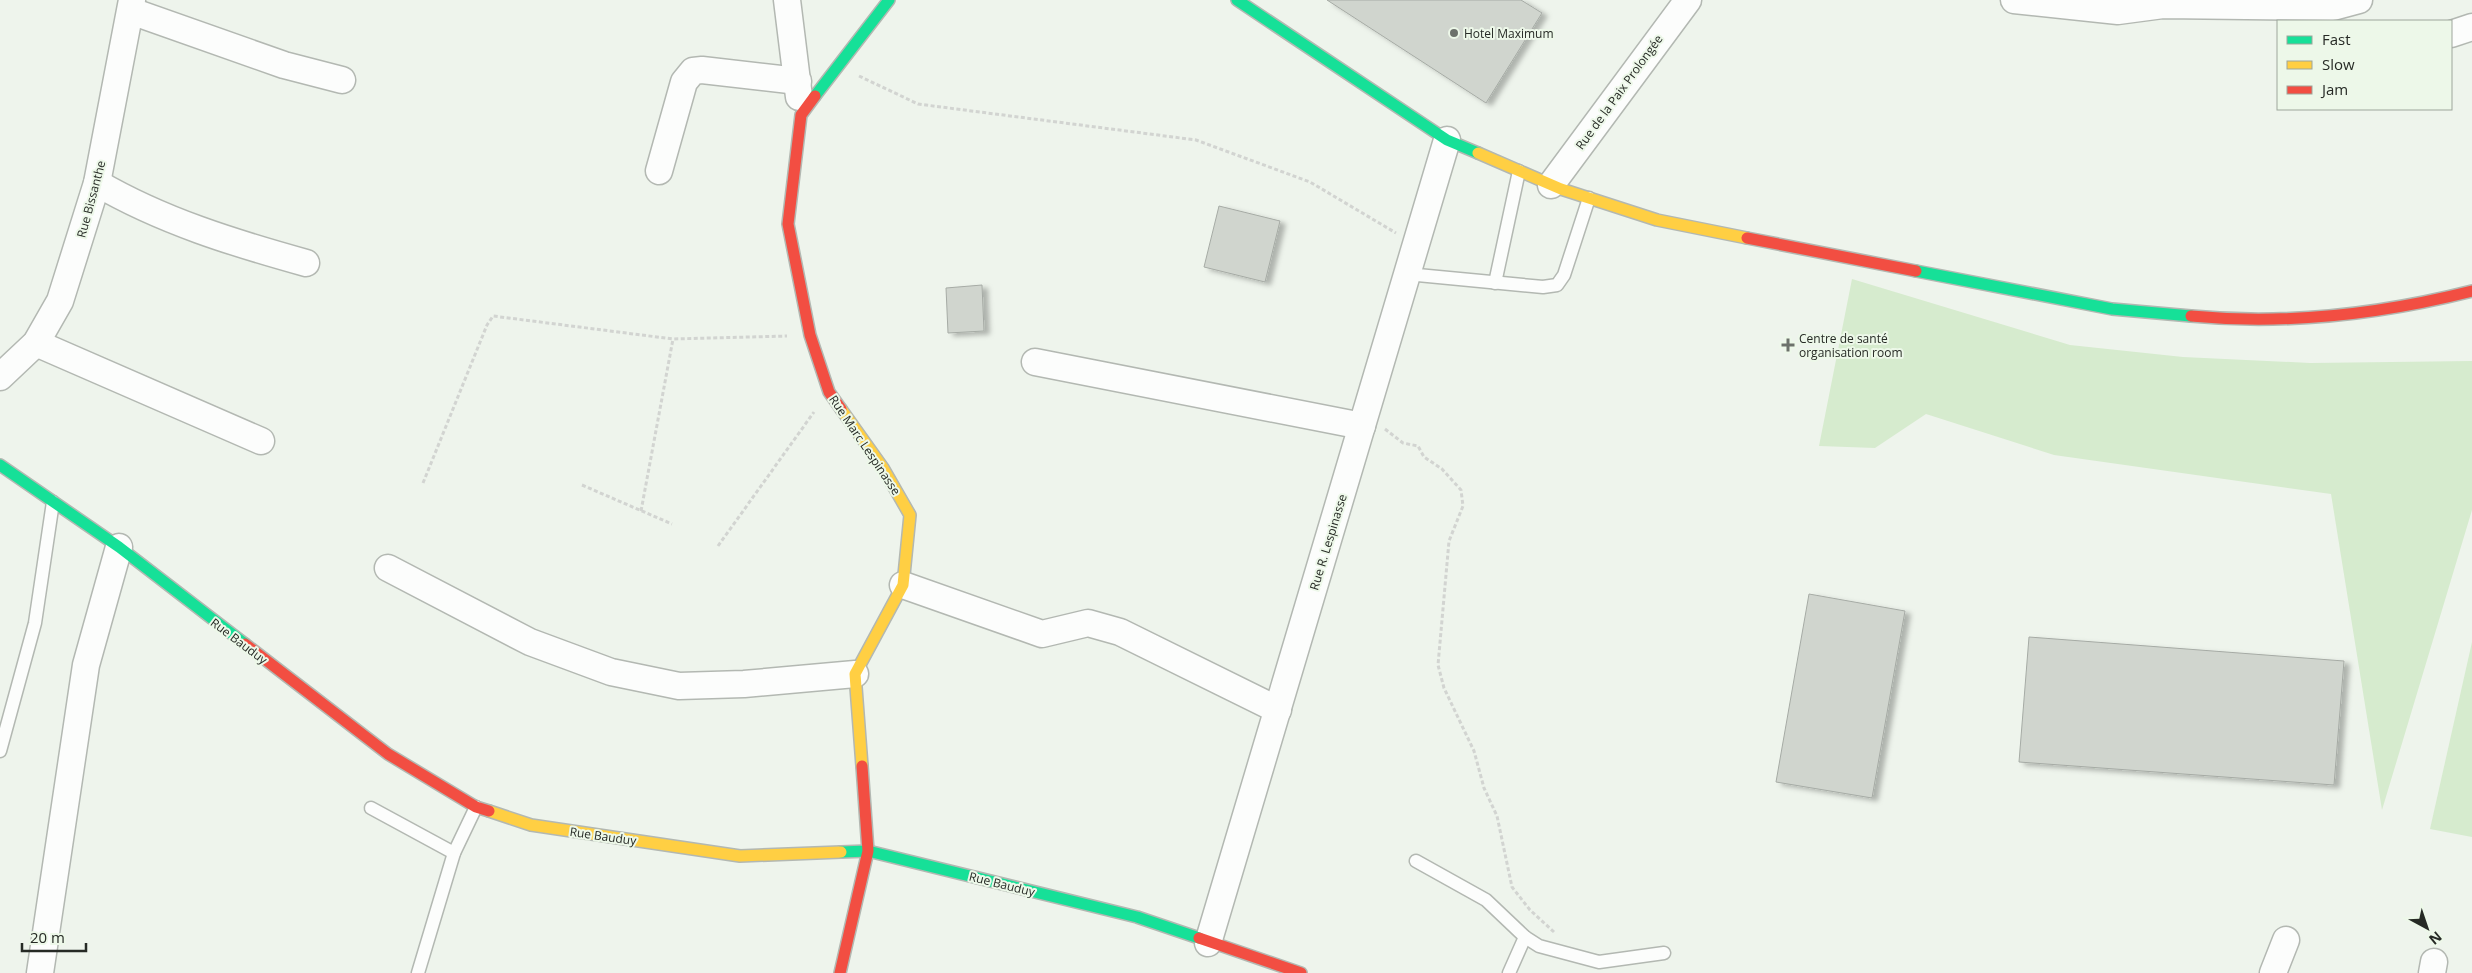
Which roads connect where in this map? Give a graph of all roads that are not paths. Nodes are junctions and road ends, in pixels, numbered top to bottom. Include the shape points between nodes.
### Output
1 (787, 0) edge
2 (889, 0) edge
3 (1688, 0) edge
4 (2014, 0) edge
5 (2358, 0) edge
6 (1244, 2) edge
7 (2164, 2) edge
8 (132, 5) edge
9 (2472, 27) edge
10 (2452, 34) edge
11 (342, 80) dead end
12 (798, 81) junction
13 (801, 115) junction
14 (1447, 140) junction
15 (1519, 171) junction
16 (659, 172) dead end
17 (97, 183) junction
18 (1551, 185) junction
19 (1588, 198) junction
20 (306, 263) dead end
21 (1407, 274) junction
22 (1495, 283) junction
23 (2472, 291) edge
24 (36, 343) junction
25 (1036, 362) dead end
26 (0, 377) edge
27 (1363, 422) junction
28 (261, 441) dead end
29 (0, 465) edge
30 (53, 501) junction
31 (119, 548) junction
32 (388, 568) dead end
33 (903, 585) junction
34 (855, 674) junction
35 (1278, 710) junction
36 (0, 750) edge
37 (476, 807) junction
38 (371, 808) dead end
39 (868, 851) junction
40 (454, 853) junction
41 (1416, 861) dead end
42 (1525, 937) junction
43 (2286, 940) dead end
44 (1208, 943) junction
45 (1664, 953) dead end
46 (40, 973) edge
47 (418, 973) edge
48 (840, 973) edge
49 (1301, 973) edge
50 (1509, 973) edge
51 (2273, 973) edge

1 - 12 street
2 - 13 street
3 - 18 street, Rue de la Paix Prolongée
4 - 7 street via 2118,11
5 - 7 street via 2333,7
6 - 14 street
8 - 11 street via 284,65
8 - 17 street, Rue Bissanthe
9 - 10 street
12 - 13 street
12 - 16 street via 702,70 693,72 684,82
13 - 33 street, Rue Marc Lespinasse via 788,224 810,335 830,392 884,468 910,515
14 - 15 street
14 - 21 street, Rue R. Lespinasse
15 - 18 street
15 - 22 lane
17 - 20 street via 124,199 182,224
17 - 24 street, Rue Bissanthe via 60,301
18 - 19 street
19 - 22 lane via 1564,276 1558,284 1543,287
19 - 23 street via 1658,220 2112,309 2220,319 2316,318 2424,303
21 - 22 lane
21 - 27 street, Rue R. Lespinasse
24 - 26 street, Rue Bissanthe
24 - 28 street
25 - 27 street
27 - 35 street, Rue R. Lespinasse
29 - 30 street, Rue Bauduy
30 - 31 street, Rue Bauduy
30 - 36 lane via 35,624
31 - 37 street, Rue Bauduy via 388,754
31 - 46 street via 86,665
32 - 34 street via 530,642 611,672 679,686
33 - 34 street, Rue Marc Lespinasse
33 - 35 street via 1042,634 1088,623 1120,632
34 - 39 street
35 - 44 street, Rue R. Lespinasse
37 - 39 street, Rue Bauduy via 531,826 740,856
37 - 40 lane
38 - 40 lane
39 - 44 street, Rue Bauduy via 1137,917
39 - 48 street
40 - 47 lane
41 - 42 lane via 1486,900
42 - 45 lane via 1539,946 1599,962
42 - 50 lane
43 - 51 street
44 - 49 street, Rue Bauduy

